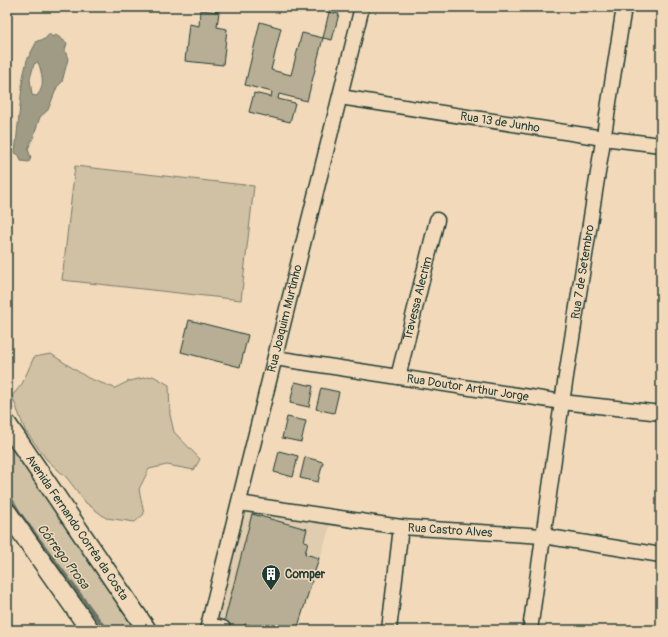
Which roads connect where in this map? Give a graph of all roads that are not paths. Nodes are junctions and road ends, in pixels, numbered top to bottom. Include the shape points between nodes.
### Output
1 (362, 7) edge
2 (624, 7) edge
3 (340, 97) junction
4 (604, 138) junction
5 (661, 145) edge
6 (437, 220) dead end
7 (275, 358) junction
8 (398, 377) junction
9 (562, 402) junction
10 (661, 414) edge
11 (7, 424) edge
12 (239, 503) junction
13 (7, 512) edge
14 (401, 527) junction
15 (543, 536) junction
16 (661, 555) edge
17 (208, 627) edge
18 (223, 628) dead end
19 (90, 630) edge
20 (147, 630) edge
21 (389, 630) edge
22 (530, 630) edge

1 - 3 street, Rua Joaquim Murtinho
2 - 4 street, Rua 7 de Setembro
3 - 4 street, Rua 13 de Junho
3 - 7 street, Rua Joaquim Murtinho
4 - 5 street, Rua 13 de Junho
4 - 9 street, Rua 7 de Setembro
6 - 8 street, Travessa Alecrim
7 - 8 street, Rua Doutor Arthur Jorge
7 - 12 street, Rua Joaquim Murtinho
8 - 9 street, Rua Doutor Arthur Jorge
9 - 10 street, Rua Doutor Arthur Jorge
9 - 15 street, Rua 7 de Setembro
11 - 20 main road, Avenida Fernando Corrêa da Costa
12 - 14 street, Rua Castro Alves
12 - 17 street, Rua Joaquim Murtinho
13 - 19 main road
14 - 15 street, Rua Castro Alves
14 - 21 street
15 - 16 street, Rua Castro Alves
15 - 22 street, Rua 7 de Setembro
17 - 18 street

